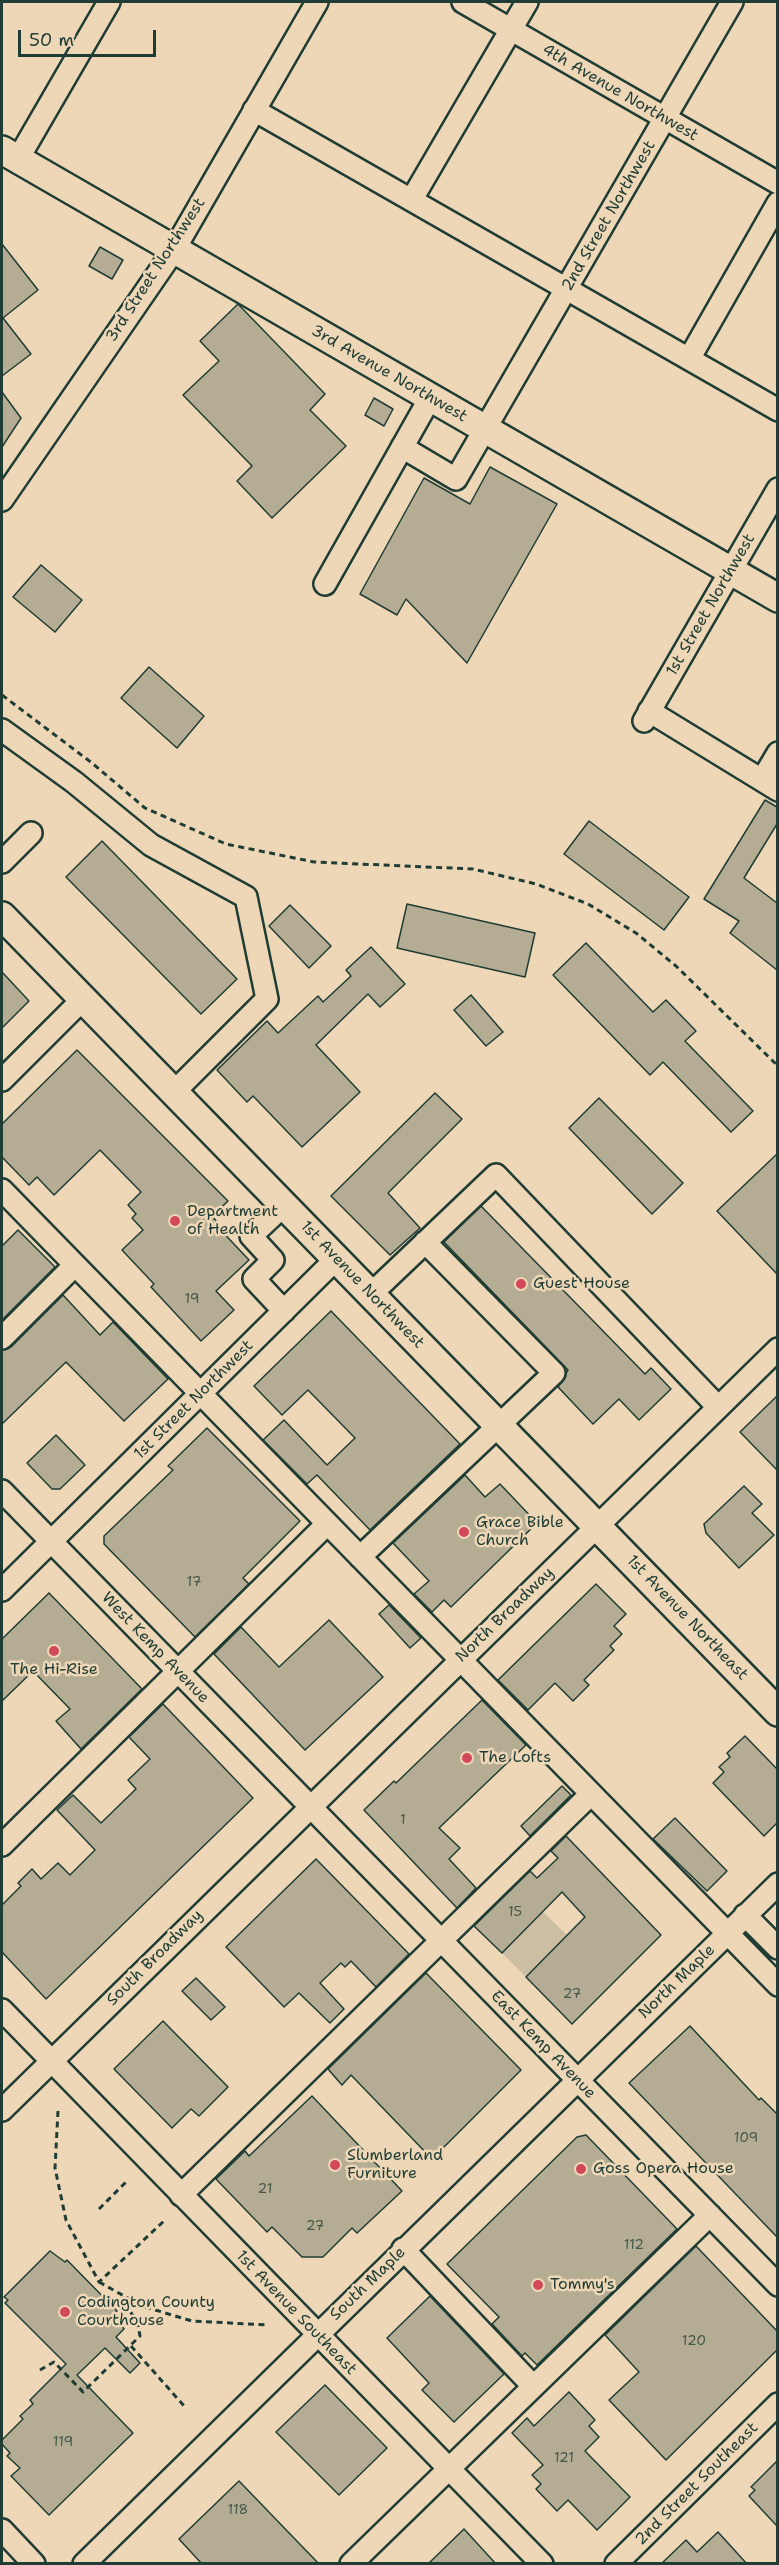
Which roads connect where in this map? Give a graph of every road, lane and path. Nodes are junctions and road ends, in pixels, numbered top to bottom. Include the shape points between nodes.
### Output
1 (109, 2) edge
2 (317, 2) edge
3 (463, 2) edge
4 (527, 2) edge
5 (732, 2) edge
6 (511, 29) junction
7 (254, 110) junction
8 (665, 119) junction
9 (10, 154) edge
10 (777, 183) edge
11 (412, 199) junction
12 (777, 203) edge
13 (174, 250) junction
14 (566, 289) junction
15 (689, 359) junction
16 (430, 398) junction
17 (777, 410) edge
18 (485, 429) junction
19 (402, 447) junction
20 (777, 489) edge
21 (2, 500) edge
22 (731, 572) junction
23 (325, 584) dead end
24 (777, 598) edge
25 (2, 695) edge
26 (2, 730) edge
27 (777, 753) edge
28 (770, 785) edge
29 (31, 833) dead end
30 (2, 862) edge
31 (2, 916) edge
32 (83, 999) junction
33 (777, 1066) edge
34 (2, 1080) edge
35 (174, 1092) junction
36 (2, 1190) edge
37 (284, 1205) junction
38 (425, 1242) junction
39 (336, 1259) junction
40 (75, 1265) junction
41 (371, 1294) junction
42 (284, 1311) junction
43 (2, 1338) edge
44 (777, 1349) edge
45 (200, 1394) junction
46 (718, 1407) junction
47 (500, 1426) junction
48 (2, 1491) edge
49 (327, 1524) junction
50 (597, 1525) junction
51 (51, 1542) junction
52 (360, 1557) junction
53 (2, 1590) edge
54 (459, 1659) junction
55 (178, 1671) junction
56 (777, 1712) edge
57 (591, 1794) junction
58 (309, 1806) junction
59 (2, 1845) edge
60 (777, 1884) edge
61 (745, 1915) junction
62 (727, 1933) junction
63 (441, 1941) junction
64 (777, 1948) edge
65 (777, 1985) edge
66 (2, 2010) edge
67 (52, 2061) junction
68 (577, 2080) junction
69 (2, 2110) edge
70 (58, 2111) dead end
71 (127, 2181) dead end
72 (182, 2195) junction
73 (99, 2209) dead end
74 (710, 2215) junction
75 (165, 2220) dead end
76 (404, 2249) junction
77 (99, 2282) junction
78 (777, 2285) edge
79 (126, 2297) junction
80 (268, 2325) dead end
81 (316, 2334) junction
82 (131, 2346) junction
83 (40, 2370) dead end
84 (533, 2386) junction
85 (777, 2404) edge
86 (185, 2407) dead end
87 (448, 2468) junction
88 (2, 2530) edge
89 (34, 2564) edge
90 (84, 2564) edge
91 (351, 2564) edge
92 (542, 2564) edge
93 (616, 2564) edge

1 - 9 street
2 - 7 street, 3rd Street Northwest
3 - 6 street, 4th Avenue Northwest
4 - 6 street
5 - 8 street, 2nd Street Northwest
6 - 8 street, 4th Avenue Northwest
6 - 11 street
7 - 11 street
7 - 13 street, 3rd Street Northwest
8 - 10 street, 4th Avenue Northwest
8 - 14 street, 2nd Street Northwest
9 - 13 main road, 3rd Avenue Northwest
11 - 14 street
12 - 15 street
13 - 16 main road, 3rd Avenue Northwest
13 - 21 street, 3rd Street Northwest
14 - 15 street
14 - 18 street, 2nd Street Northwest
15 - 17 street
16 - 18 main road, 3rd Avenue Northwest
16 - 19 street
18 - 19 street, 2nd Street Northwest via 456,479
18 - 22 main road, 3rd Avenue Northwest
19 - 23 street
20 - 22 street, 1st Street Northwest
22 - 24 main road, 3rd Avenue Northwest
22 - 28 street, 1st Street Northwest via 646,716
25 - 33 path via 145,808 226,844 314,862 474,869 536,884 588,904 636,933 676,966
26 - 35 street via 151,845 246,897 267,999
27 - 28 street
29 - 30 street
31 - 32 main road, 1st Avenue Northwest
32 - 34 street
32 - 35 main road, 1st Avenue Northwest
35 - 37 main road, 1st Avenue Northwest
36 - 40 street
37 - 39 main road, 1st Avenue Northwest
37 - 42 street via 251,1236 273,1260 254,1279
38 - 41 street
38 - 46 street via 496,1175
38 - 47 street via 554,1373
39 - 41 main road, 1st Avenue Northwest
39 - 42 street, 1st Street Northwest
40 - 43 street
40 - 45 street
41 - 47 main road, 1st Avenue Northwest
42 - 45 street, 1st Street Northwest
44 - 46 street, North Broadway
45 - 49 street
45 - 51 street, 1st Street Northwest
46 - 50 street, North Broadway
47 - 50 main road, 1st Avenue Northwest
47 - 52 street
48 - 51 street, West Kemp Avenue
49 - 52 street
49 - 55 street
50 - 54 street, North Broadway
50 - 56 main road, 1st Avenue Northeast
51 - 53 street, 1st Street Northwest
51 - 55 street, West Kemp Avenue
52 - 54 street
54 - 57 street
54 - 58 street, North Broadway
55 - 58 street, West Kemp Avenue
55 - 59 street
57 - 62 street
57 - 63 street
58 - 63 street, East Kemp Avenue
58 - 67 street, South Broadway
60 - 61 street, North Maple
61 - 62 street, North Maple
61 - 64 street
62 - 65 street
62 - 68 street, North Maple
63 - 68 street, East Kemp Avenue
63 - 72 street
66 - 67 street, 1st Avenue Southeast
67 - 69 street, South Broadway
67 - 72 street, 1st Avenue Southeast
68 - 74 street, East Kemp Avenue
68 - 76 street, South Maple
70 - 77 path via 55,2168 66,2220
71 - 73 path
72 - 81 street, 1st Avenue Southeast
74 - 78 street, East Kemp Avenue
74 - 84 street
75 - 77 path
76 - 81 street, South Maple
76 - 84 street
77 - 79 path
79 - 80 path via 192,2321
79 - 82 path via 141,2336
81 - 87 street, 1st Avenue Southeast
81 - 90 street, South Maple
82 - 83 path via 83,2392 54,2362
82 - 86 path
84 - 87 street
85 - 93 street, 2nd Street Southeast
87 - 91 street
87 - 92 street, 1st Avenue Southeast
88 - 89 street

